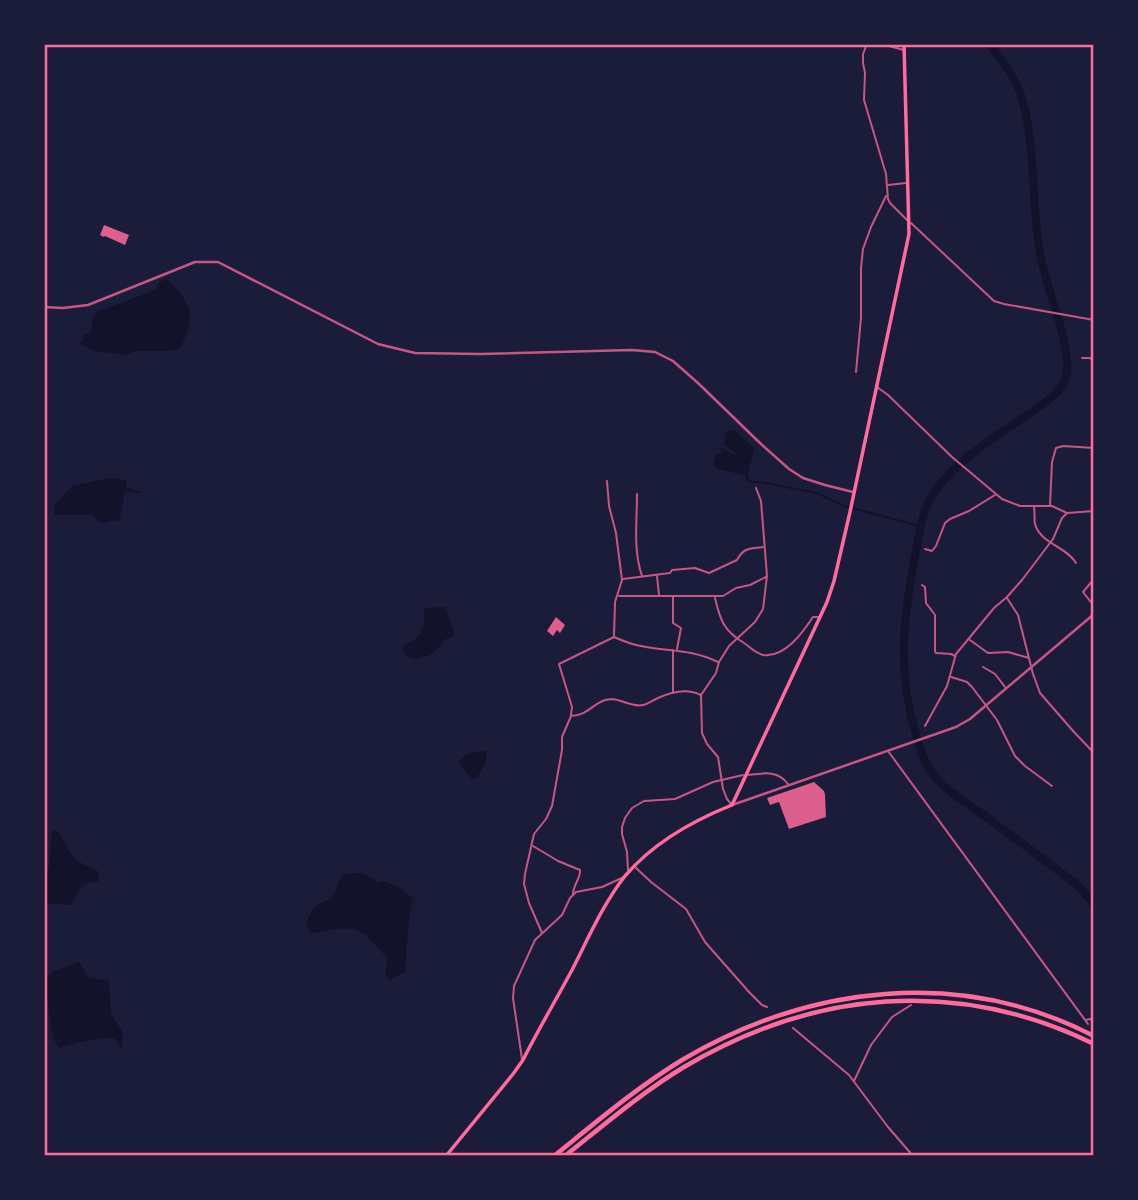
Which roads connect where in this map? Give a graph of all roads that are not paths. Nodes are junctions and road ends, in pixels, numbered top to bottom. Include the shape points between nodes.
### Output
1 (867, 44) edge
2 (881, 44) edge
3 (904, 44) edge
4 (905, 50) junction
5 (908, 183) junction
6 (887, 185) junction
7 (887, 196) junction
8 (909, 222) junction
9 (44, 307) edge
10 (1094, 320) edge
11 (1082, 358) dead end
12 (1094, 361) edge
13 (856, 372) dead end
14 (877, 386) junction
15 (1094, 448) edge
16 (44, 465) edge
17 (607, 481) dead end
18 (44, 484) edge
19 (756, 488) dead end
20 (853, 492) junction
21 (637, 494) dead end
22 (995, 495) junction
23 (1034, 506) junction
24 (1050, 506) junction
25 (1094, 511) edge
26 (1067, 513) junction
27 (1051, 542) junction
28 (764, 547) junction
29 (925, 549) dead end
30 (1076, 563) dead end
31 (656, 575) junction
32 (642, 576) junction
33 (767, 576) junction
34 (1094, 579) edge
35 (622, 580) junction
36 (922, 585) dead end
37 (617, 596) junction
38 (659, 596) junction
39 (673, 596) junction
40 (715, 597) junction
41 (1007, 597) junction
42 (1094, 606) edge
43 (1094, 614) edge
44 (820, 617) junction
45 (614, 637) junction
46 (736, 639) junction
47 (969, 639) junction
48 (675, 649) junction
49 (955, 656) junction
50 (1029, 658) junction
51 (719, 663) junction
52 (983, 667) dead end
53 (1031, 667) junction
54 (950, 676) junction
55 (1006, 689) junction
56 (673, 693) junction
57 (701, 695) junction
58 (987, 705) junction
59 (571, 716) junction
60 (925, 726) dead end
61 (888, 751) junction
62 (1094, 753) edge
63 (747, 775) junction
64 (722, 779) junction
65 (789, 786) junction
66 (1052, 786) dead end
67 (732, 805) junction
68 (532, 845) junction
69 (635, 866) junction
70 (626, 876) junction
71 (573, 895) junction
72 (542, 933) junction
73 (911, 1005) dead end
74 (767, 1007) dead end
75 (1085, 1020) junction
76 (1094, 1021) edge
77 (1088, 1024) dead end
78 (793, 1028) dead end
79 (1094, 1035) edge
80 (1094, 1044) edge
81 (523, 1060) junction
82 (853, 1082) junction
83 (446, 1156) edge
84 (554, 1156) edge
85 (565, 1156) edge
86 (913, 1156) edge

1 - 6 street via 864,100
2 - 4 street
3 - 4 main road
4 - 5 main road
5 - 6 street
5 - 8 main road
6 - 7 street
7 - 8 street
7 - 13 street via 863,249
8 - 10 street via 994,301
8 - 14 main road
9 - 20 street via 88,305 195,262 218,262 377,344 415,353 655,352 673,361 789,469 814,482
11 - 12 street
14 - 20 main road
14 - 22 street
15 - 24 street via 1056,448
16 - 18 street
17 - 35 street
19 - 28 street
20 - 44 main road via 834,581
21 - 32 street via 636,545
22 - 23 street via 1009,503
22 - 29 street via 950,519 932,551
23 - 24 street
23 - 27 street via 1036,527
24 - 26 street
25 - 26 street
26 - 27 street
27 - 30 street
27 - 41 street
28 - 31 street via 745,550 737,561 709,572 695,568
28 - 33 street
31 - 32 street
31 - 38 street
32 - 35 street
33 - 40 street
33 - 46 street via 764,609
34 - 42 street via 1083,592
35 - 37 street
36 - 49 street via 935,615 934,651
37 - 38 street
37 - 45 street
38 - 39 street
39 - 40 street
39 - 48 street via 673,623 681,628
40 - 46 street via 722,624
41 - 47 street
41 - 50 street via 1018,615
43 - 53 street
44 - 46 street via 813,617 787,649 768,654
44 - 63 main road
45 - 48 street via 635,645
45 - 59 street via 559,664
46 - 51 street
47 - 49 street
47 - 50 street via 988,653
48 - 51 street
48 - 56 street
49 - 54 street
50 - 53 street
51 - 57 street
52 - 55 street
53 - 55 street
53 - 62 street via 1041,693
54 - 58 street via 967,682
54 - 60 street
55 - 58 street
56 - 57 street
56 - 59 street via 642,705 606,700 583,715
57 - 64 street via 702,733 718,757
58 - 61 street via 956,727
58 - 66 street via 1015,756
59 - 68 street via 562,737 552,806
61 - 65 street
61 - 75 street
63 - 64 street
63 - 65 street via 774,774
63 - 67 main road
64 - 67 street
64 - 70 street via 678,799 648,799 632,808 622,827 629,864
65 - 67 street
67 - 69 main road via 677,832
68 - 71 street via 580,870
68 - 72 street via 524,884
69 - 70 main road
69 - 74 street via 686,909 705,942
70 - 71 street
70 - 81 main road via 597,920
71 - 72 street via 562,915
72 - 81 street via 514,986
73 - 82 street via 892,1017 871,1045
75 - 76 street
75 - 77 street
78 - 82 street
79 - 84 highway via 1028,1009 952,993 886,993 819,1004 736,1032 683,1060
80 - 85 highway via 1053,1025 977,1005 926,1000 848,1005 795,1018 713,1051 654,1086
81 - 83 main road
82 - 86 street

